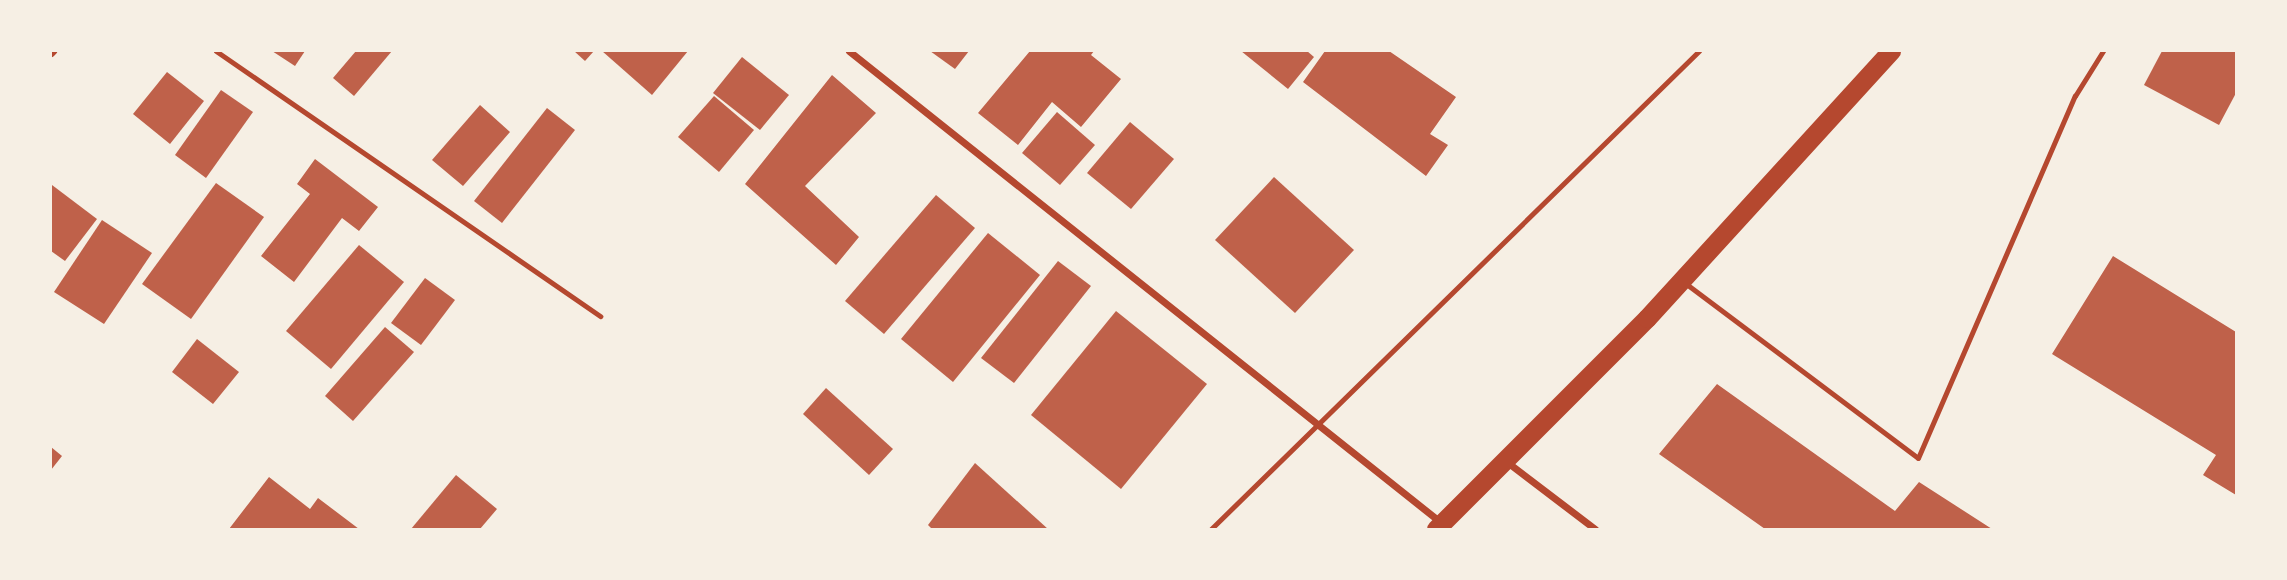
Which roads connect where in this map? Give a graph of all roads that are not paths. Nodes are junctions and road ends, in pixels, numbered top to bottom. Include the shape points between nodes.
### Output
1 (216, 51) edge
2 (849, 51) edge
3 (1699, 51) edge
4 (1891, 51) edge
5 (2103, 51) edge
6 (1682, 281) junction
7 (600, 316) dead end
8 (1318, 426) junction
9 (1505, 460) junction
10 (1440, 526) edge
11 (1211, 529) edge
12 (1595, 529) edge

1 - 7 lane
2 - 8 street
3 - 8 lane
4 - 6 highway
5 - 6 lane via 2075,96 1918,458
6 - 9 highway
8 - 10 street
8 - 11 lane
9 - 10 highway
9 - 12 street

